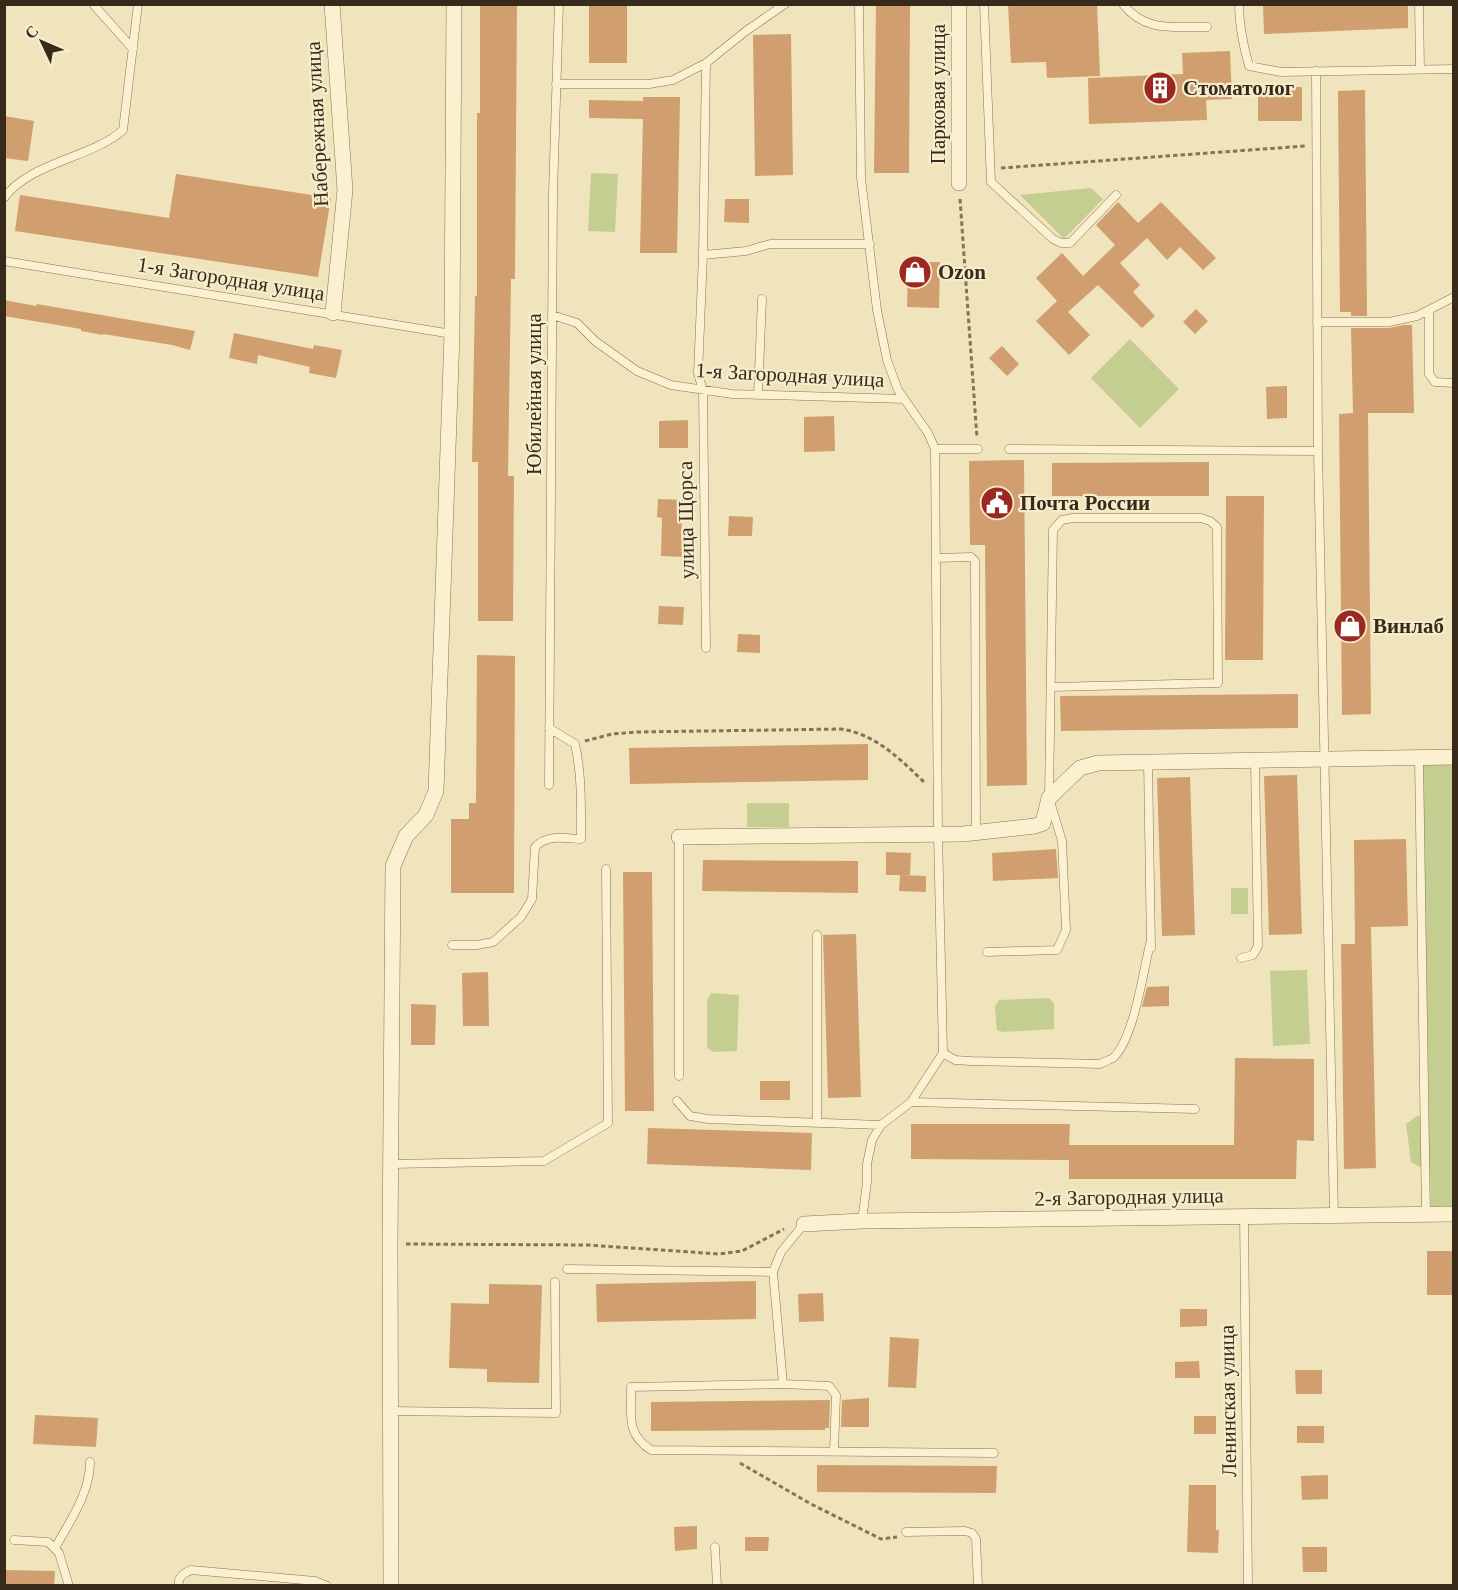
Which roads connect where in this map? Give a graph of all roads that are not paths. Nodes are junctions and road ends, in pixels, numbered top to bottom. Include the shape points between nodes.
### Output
1 (93, 4) edge
2 (138, 4) edge
3 (332, 4) edge
4 (454, 4) edge
5 (559, 4) edge
6 (785, 4) edge
7 (859, 4) edge
8 (959, 4) edge
9 (984, 4) edge
10 (1123, 4) edge
11 (1239, 4) edge
12 (1419, 4) edge
13 (1207, 27) dead end
14 (133, 49) junction
15 (706, 63) junction
16 (1420, 69) junction
17 (1454, 69) edge
18 (1316, 71) junction
19 (556, 84) junction
20 (959, 183) road end
21 (1116, 195) dead end
22 (4, 198) edge
23 (870, 244) junction
24 (704, 255) junction
25 (4, 261) edge
26 (1454, 297) edge
27 (762, 299) dead end
28 (1429, 310) junction
29 (333, 313) junction
30 (552, 315) junction
31 (1317, 322) junction
32 (452, 334) junction
33 (1454, 383) edge
34 (703, 392) junction
35 (758, 395) junction
36 (904, 399) junction
37 (935, 449) junction
38 (978, 449) road end
39 (1010, 449) dead end
40 (1318, 451) junction
41 (936, 558) junction
42 (706, 648) dead end
43 (1051, 687) junction
44 (549, 728) junction
45 (1454, 757) edge
46 (1419, 758) junction
47 (1323, 759) junction
48 (1255, 761) junction
49 (1148, 762) junction
50 (549, 785) dead end
51 (1049, 798) junction
52 (976, 833) junction
53 (938, 834) junction
54 (680, 837) joint
55 (606, 869) dead end
56 (817, 935) dead end
57 (452, 945) dead end
58 (987, 952) dead end
59 (1241, 958) dead end
60 (943, 1053) junction
61 (679, 1076) dead end
62 (677, 1101) dead end
63 (911, 1102) junction
64 (1196, 1109) dead end
65 (817, 1123) junction
66 (881, 1125) junction
67 (390, 1164) junction
68 (1454, 1214) edge
69 (1426, 1215) junction
70 (1334, 1216) junction
71 (1244, 1217) junction
72 (862, 1221) junction
73 (804, 1224) joint
74 (567, 1269) dead end
75 (773, 1272) junction
76 (555, 1282) dead end
77 (783, 1384) junction
78 (390, 1411) junction
79 (834, 1451) junction
80 (994, 1453) dead end
81 (90, 1462) dead end
82 (906, 1532) road end
83 (14, 1540) dead end
84 (715, 1547) dead end
85 (55, 1548) junction
86 (69, 1586) edge
87 (179, 1586) edge
88 (327, 1586) edge
89 (391, 1586) edge
90 (717, 1586) edge
91 (978, 1586) edge
92 (1248, 1586) edge

1 - 14 lane
2 - 14 lane
3 - 29 street, Набережная улица via 345,190
4 - 32 street
5 - 19 lane, Юбилейная улица
6 - 15 lane
7 - 23 lane via 861,178
8 - 20 street, Парковая улица
9 - 21 lane via 991,182 1061,243 1070,243
10 - 13 lane via 1133,16 1148,24
11 - 18 lane via 1239,25 1249,66 1281,72
12 - 16 lane
14 - 22 lane via 123,130 111,141 69,156 18,184
15 - 19 lane via 662,83
15 - 24 lane, улица Щорса
16 - 17 lane
16 - 18 lane
18 - 31 lane
19 - 30 lane, Юбилейная улица
23 - 24 lane via 770,244
23 - 36 lane via 887,360
24 - 34 lane, улица Щорса via 698,373
25 - 29 lane, 1-я Загородная улица
26 - 28 lane
27 - 35 lane
28 - 31 lane via 1389,322
28 - 33 lane via 1429,374 1435,382
29 - 32 lane, 1-я Загородная улица
30 - 34 lane, 1-я Загородная улица via 577,323 637,371 671,385
30 - 44 lane, Юбилейная улица
31 - 40 lane
32 - 67 street via 436,790 426,815 406,836 393,866
34 - 35 lane, 1-я Загородная улица
34 - 42 lane, улица Щорса
35 - 36 lane, 1-я Загородная улица
36 - 37 lane
37 - 38 lane
37 - 41 lane
39 - 40 lane
40 - 47 lane
41 - 52 lane via 971,557 975,561
41 - 53 lane
43 - 43 lane via 1053,530 1062,520 1201,518 1217,527 1218,683
43 - 51 lane
44 - 50 lane, Юбилейная улица
44 - 57 lane via 575,744 581,790 581,839 542,840 535,847 531,899 521,917 493,942
45 - 46 street
46 - 47 street
46 - 69 lane
47 - 48 street
47 - 70 lane
48 - 49 street
48 - 59 lane via 1257,946 1253,955
49 - 51 street via 1098,763 1080,768
49 - 60 lane via 1151,947 1131,1024 1112,1059 1100,1064 971,1061 955,1060
51 - 52 street via 1043,822 1035,826
51 - 58 lane via 1062,841 1062,941 1057,950
52 - 53 street
53 - 54 street
53 - 60 lane
54 - 61 lane
55 - 67 lane via 608,1123 544,1161
56 - 65 lane
60 - 63 lane
62 - 65 lane via 690,1116 708,1119
63 - 64 lane
63 - 66 lane
65 - 66 lane
66 - 72 lane via 872,1140
67 - 78 street
68 - 69 street, 2-я Загородная улица
69 - 70 street, 2-я Загородная улица
70 - 71 street, 2-я Загородная улица
71 - 72 street, 2-я Загородная улица
71 - 92 lane, Ленинская улица
72 - 73 street, 2-я Загородная улица
73 - 75 lane via 781,1252
74 - 75 lane
75 - 77 lane
76 - 78 lane via 556,1413
77 - 79 lane via 829,1386 836,1395
77 - 79 lane via 631,1387 632,1429 651,1450
78 - 89 street
79 - 80 lane
81 - 85 lane via 90,1475 79,1505
82 - 91 lane via 972,1533 976,1539
83 - 85 lane via 48,1542
84 - 90 lane
85 - 86 lane
87 - 88 lane via 182,1574 191,1570 315,1581

